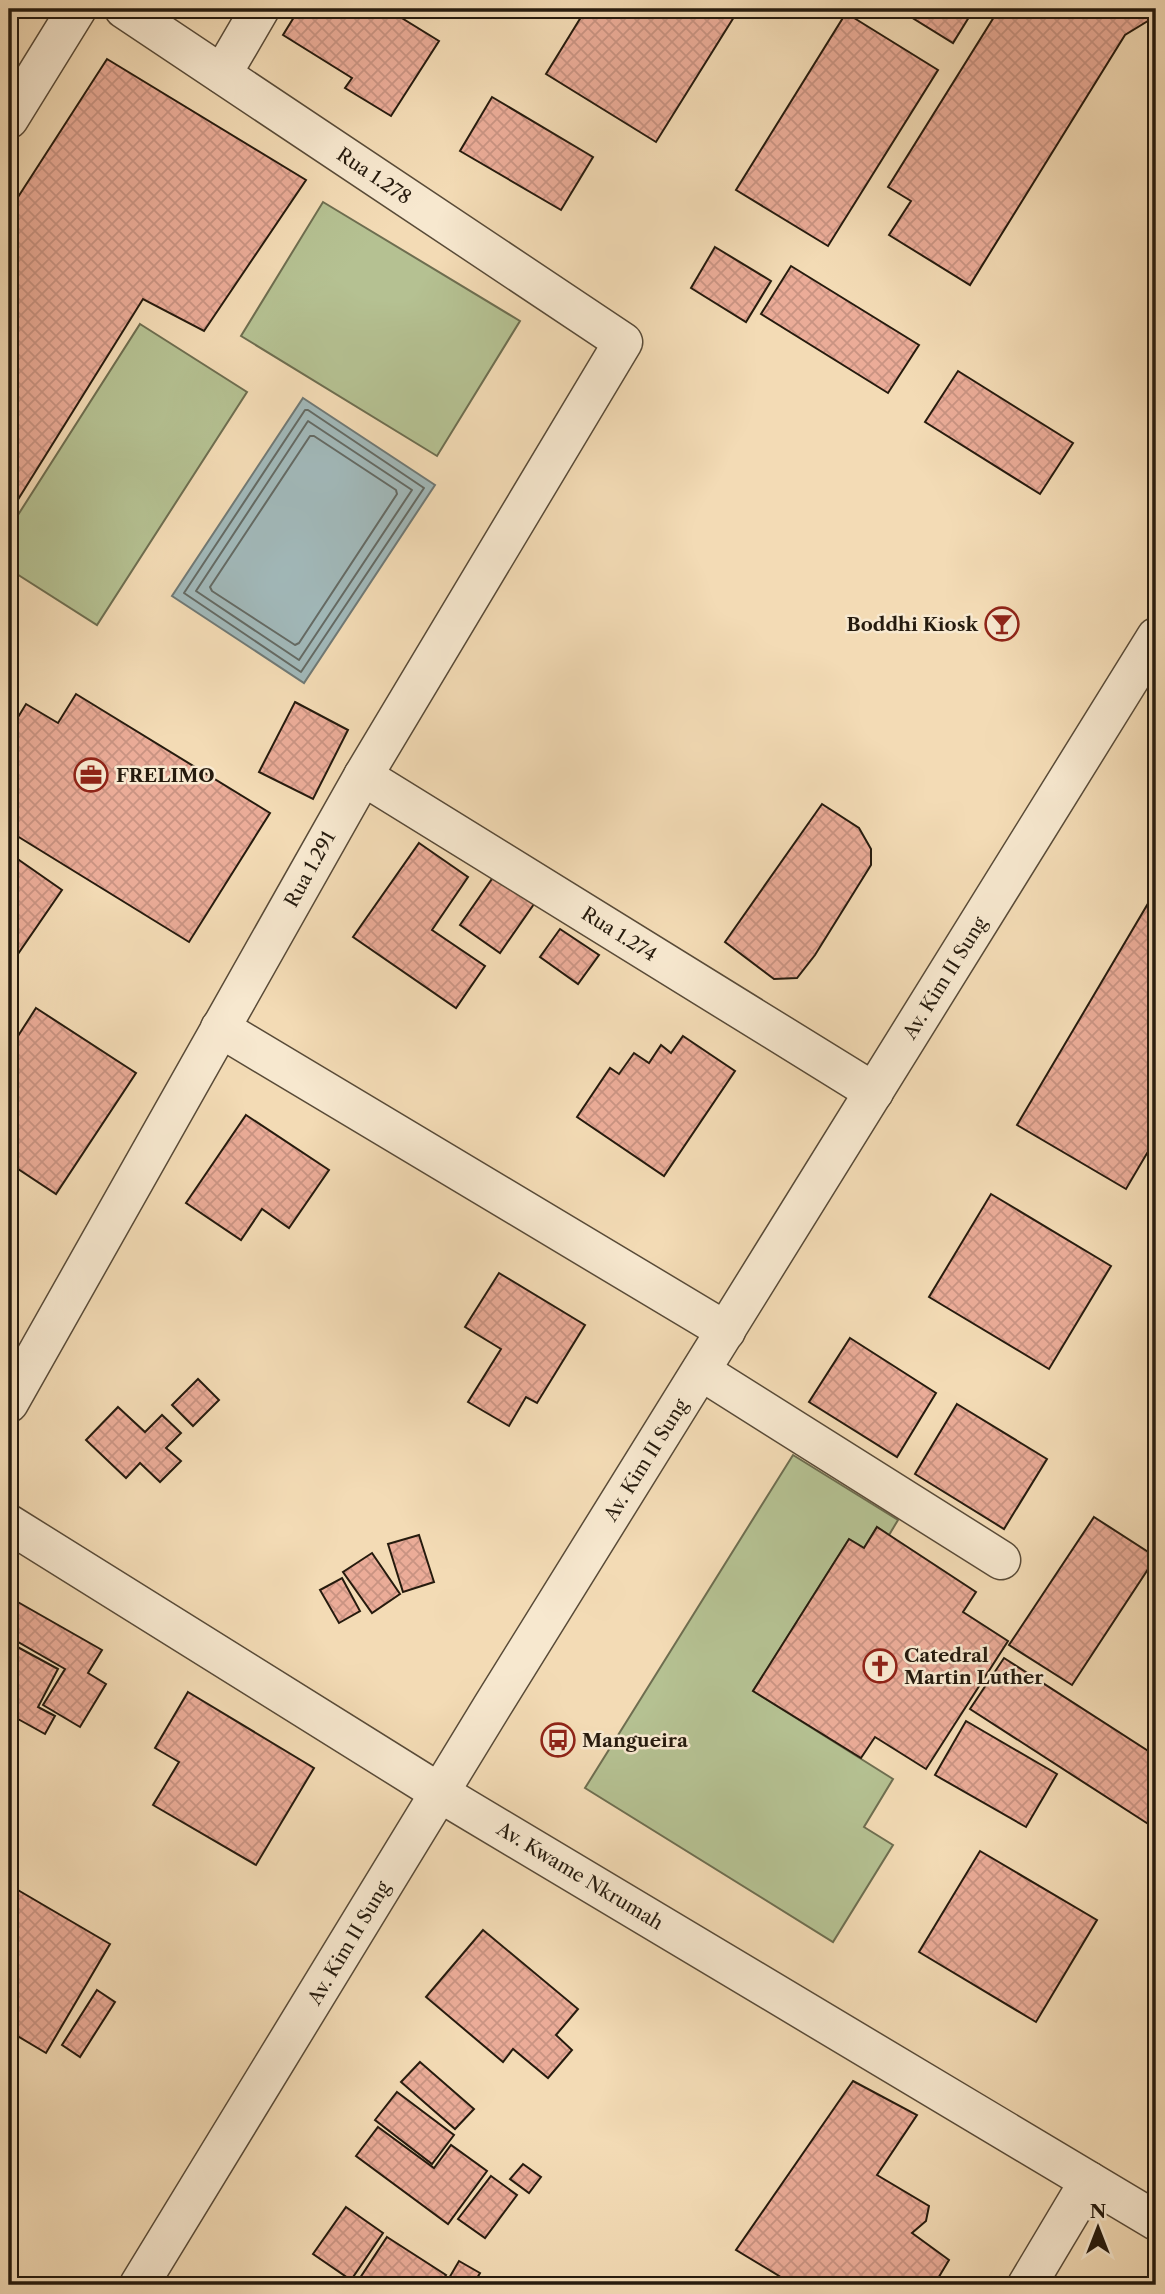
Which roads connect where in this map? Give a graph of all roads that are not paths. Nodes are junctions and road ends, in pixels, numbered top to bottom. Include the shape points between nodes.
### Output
1 (78, 9) edge
2 (124, 9) edge
3 (260, 9) edge
4 (222, 74) junction
5 (9, 119) edge
6 (623, 342) joint
7 (1156, 637) edge
8 (363, 776) junction
9 (220, 1028) junction
10 (874, 1091) junction
11 (726, 1331) junction
12 (701, 1371) junction
13 (9, 1403) edge
14 (9, 1524) edge
15 (1001, 1560) dead end
16 (440, 1793) junction
17 (1089, 2181) junction
18 (1156, 2221) edge
19 (139, 2285) edge
20 (1027, 2285) edge

1 - 5 street
2 - 4 street, Rua 1.278
3 - 4 street
4 - 6 street, Rua 1.278
6 - 8 street, Rua 1.291
7 - 10 street, Av. Kim II Sung
8 - 9 street, Rua 1.291
8 - 10 street, Rua 1.274
9 - 11 street
9 - 13 street, Rua 1.291
10 - 11 street, Av. Kim II Sung
11 - 12 street, Av. Kim II Sung
12 - 15 street
12 - 16 street, Av. Kim II Sung
14 - 16 street, Av. Kwame Nkrumah
16 - 17 street, Av. Kwame Nkrumah
16 - 19 street, Av. Kim II Sung
17 - 18 street, Av. Kwame Nkrumah
17 - 20 street

